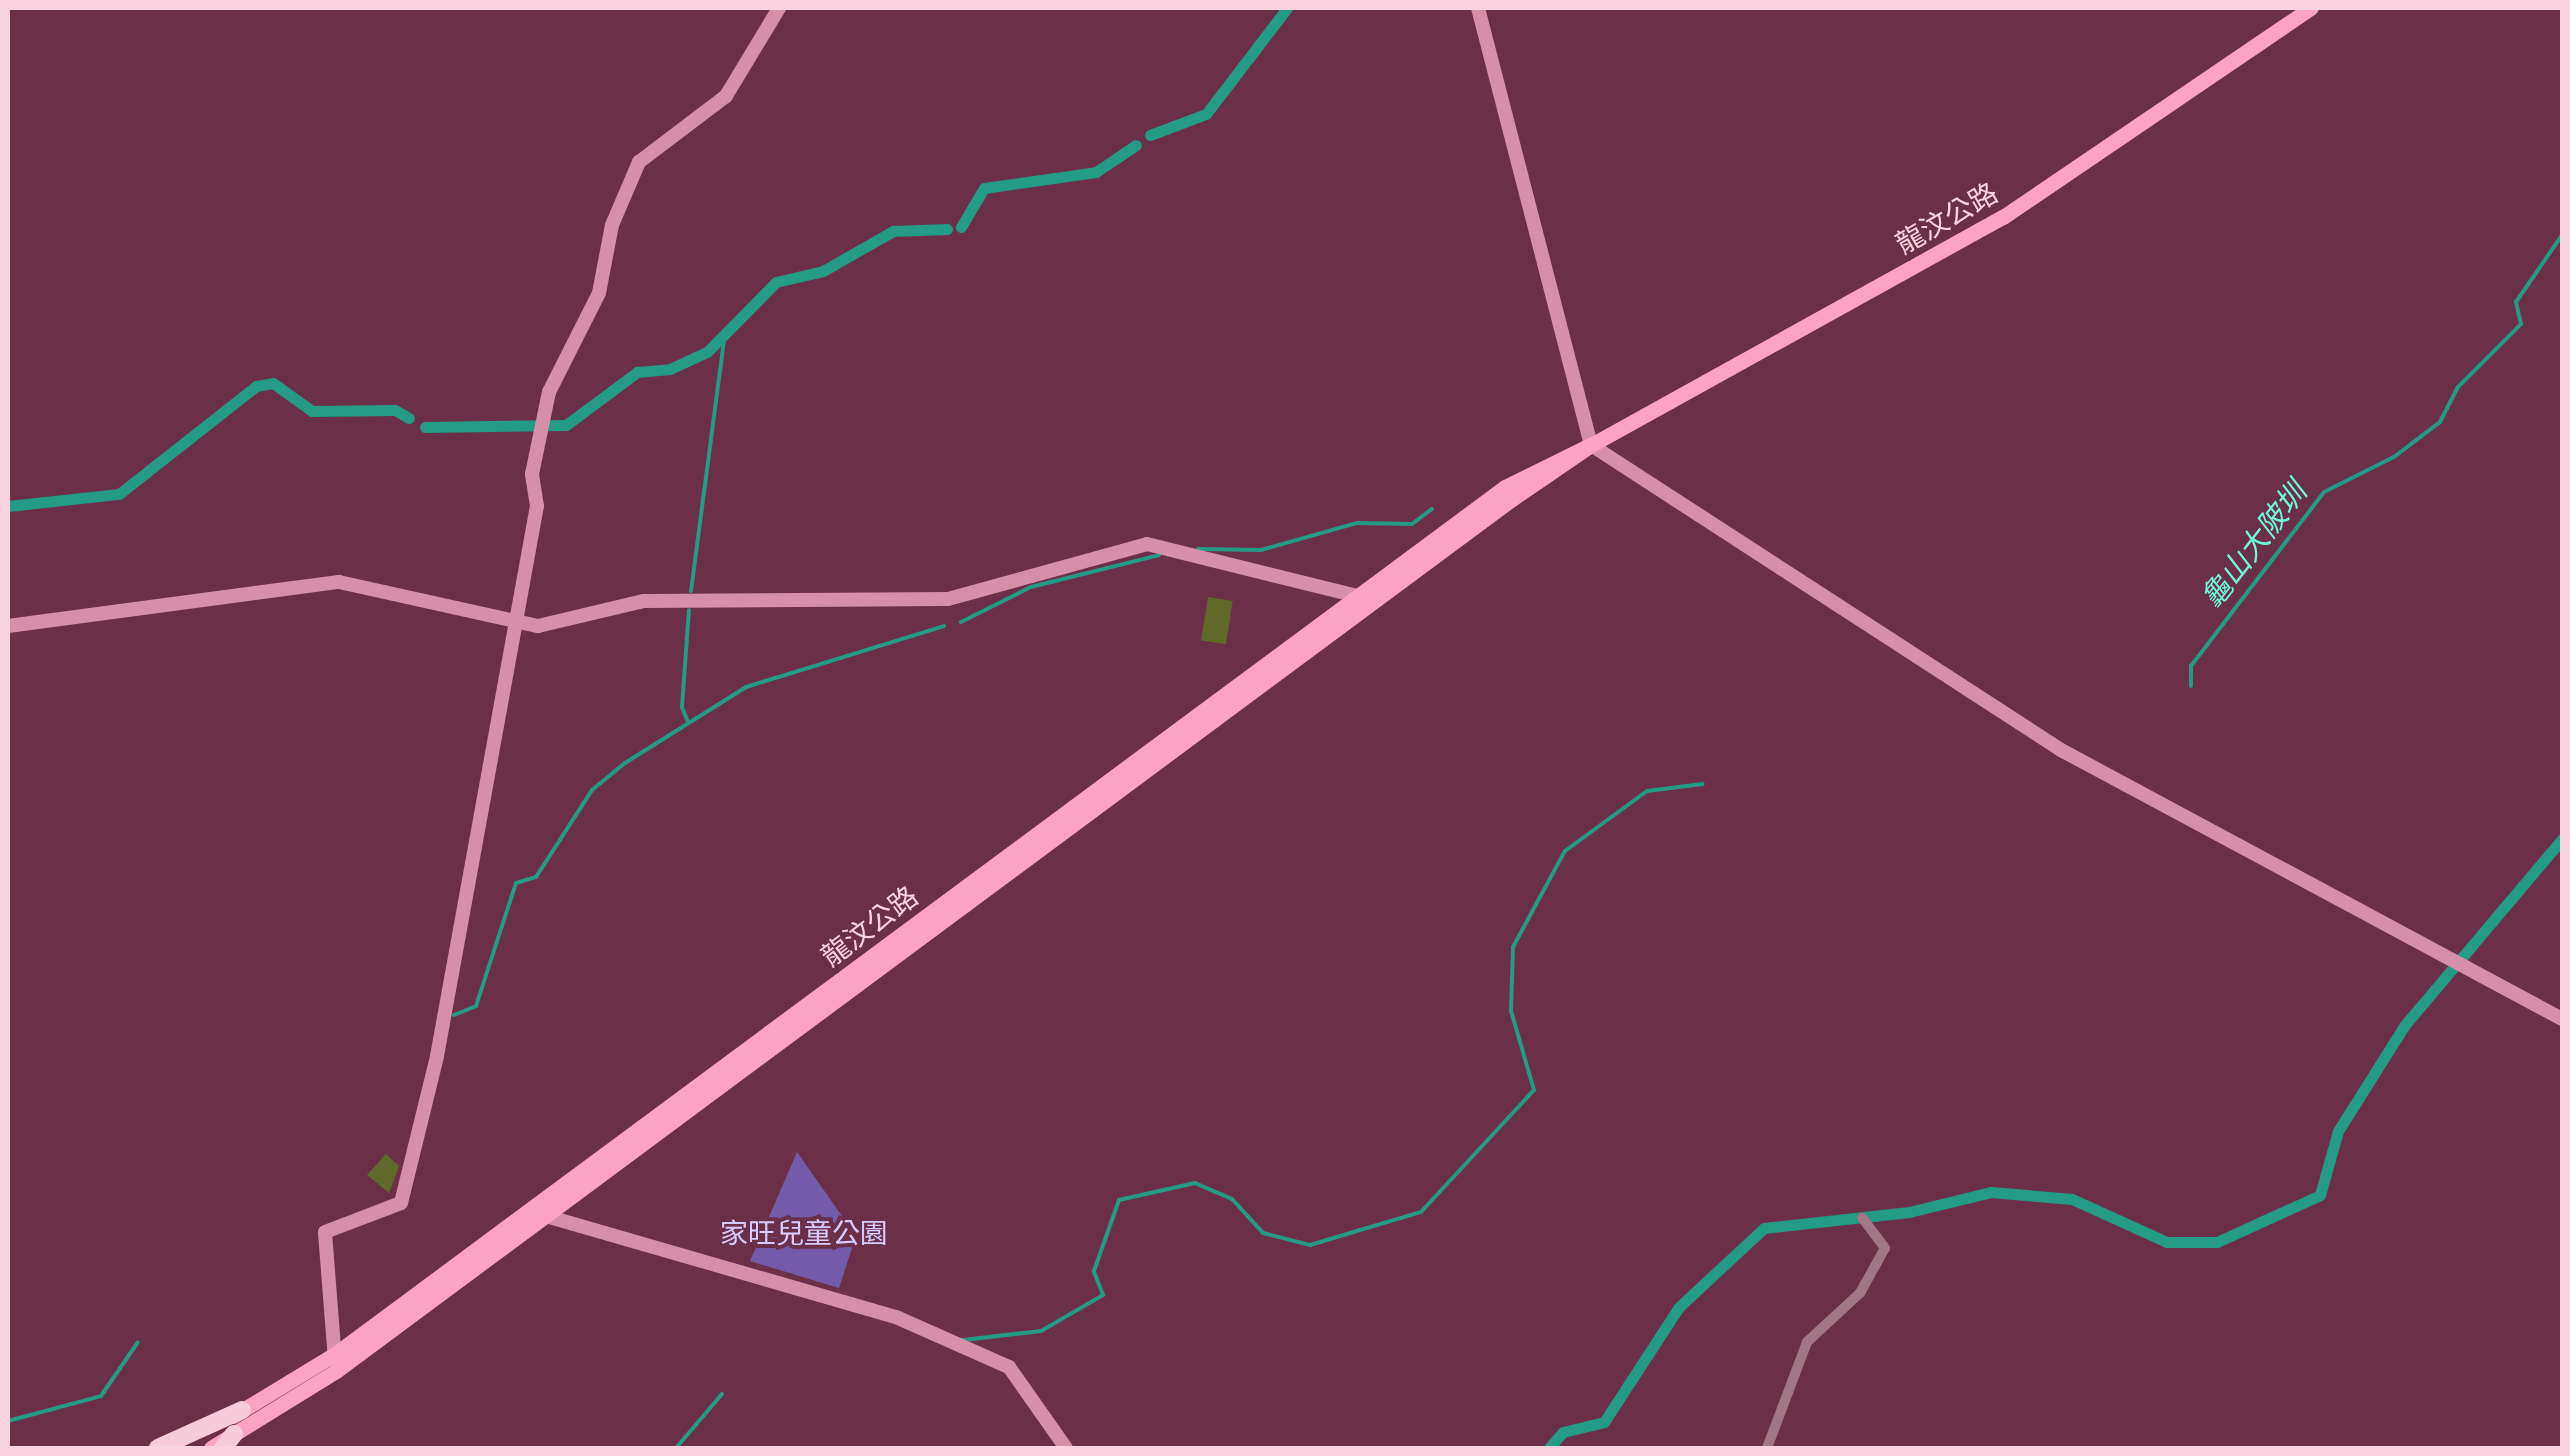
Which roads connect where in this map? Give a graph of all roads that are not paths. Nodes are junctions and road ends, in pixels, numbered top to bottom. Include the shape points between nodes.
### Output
1 (779, 8) edge
2 (1478, 8) edge
3 (2311, 8) edge
4 (1590, 445) junction
5 (1365, 599) junction
6 (514, 623) junction
7 (8, 626) edge
8 (2562, 1019) edge
9 (538, 1213) junction
10 (1862, 1218) dead end
11 (335, 1354) junction
12 (336, 1371) junction
13 (268, 1393) junction
14 (276, 1408) junction
15 (242, 1410) junction
16 (228, 1441) edge
17 (158, 1448) edge
18 (178, 1448) edge
19 (211, 1448) edge
20 (1066, 1448) edge
21 (1767, 1448) edge

1 - 6 street via 726,96 639,162 612,225 599,293 544,420 537,506
2 - 4 street
3 - 4 main road, 龍汶公路 via 2003,217
4 - 5 main road, 龍汶公路 via 1505,487
4 - 8 street via 2048,743
5 - 6 street via 1147,544 948,599 644,601 538,626
5 - 9 main road, 龍汶公路
6 - 7 street via 339,582
6 - 11 street via 437,1056 402,1203 324,1232
9 - 11 main road, 龍汶公路
9 - 12 main road, 龍汶公路
9 - 20 street via 896,1318 994,1360 1009,1367
10 - 21 street via 1885,1248 1860,1293 1807,1342
11 - 12 street
11 - 13 main road, 龍汶公路
12 - 14 main road, 龍汶公路
13 - 14 main road
13 - 15 main road, 龍汶公路
14 - 16 main road, 龍汶公路
15 - 17 highway
15 - 18 main road, 龍汶公路
16 - 19 main road, 龍汶公路

